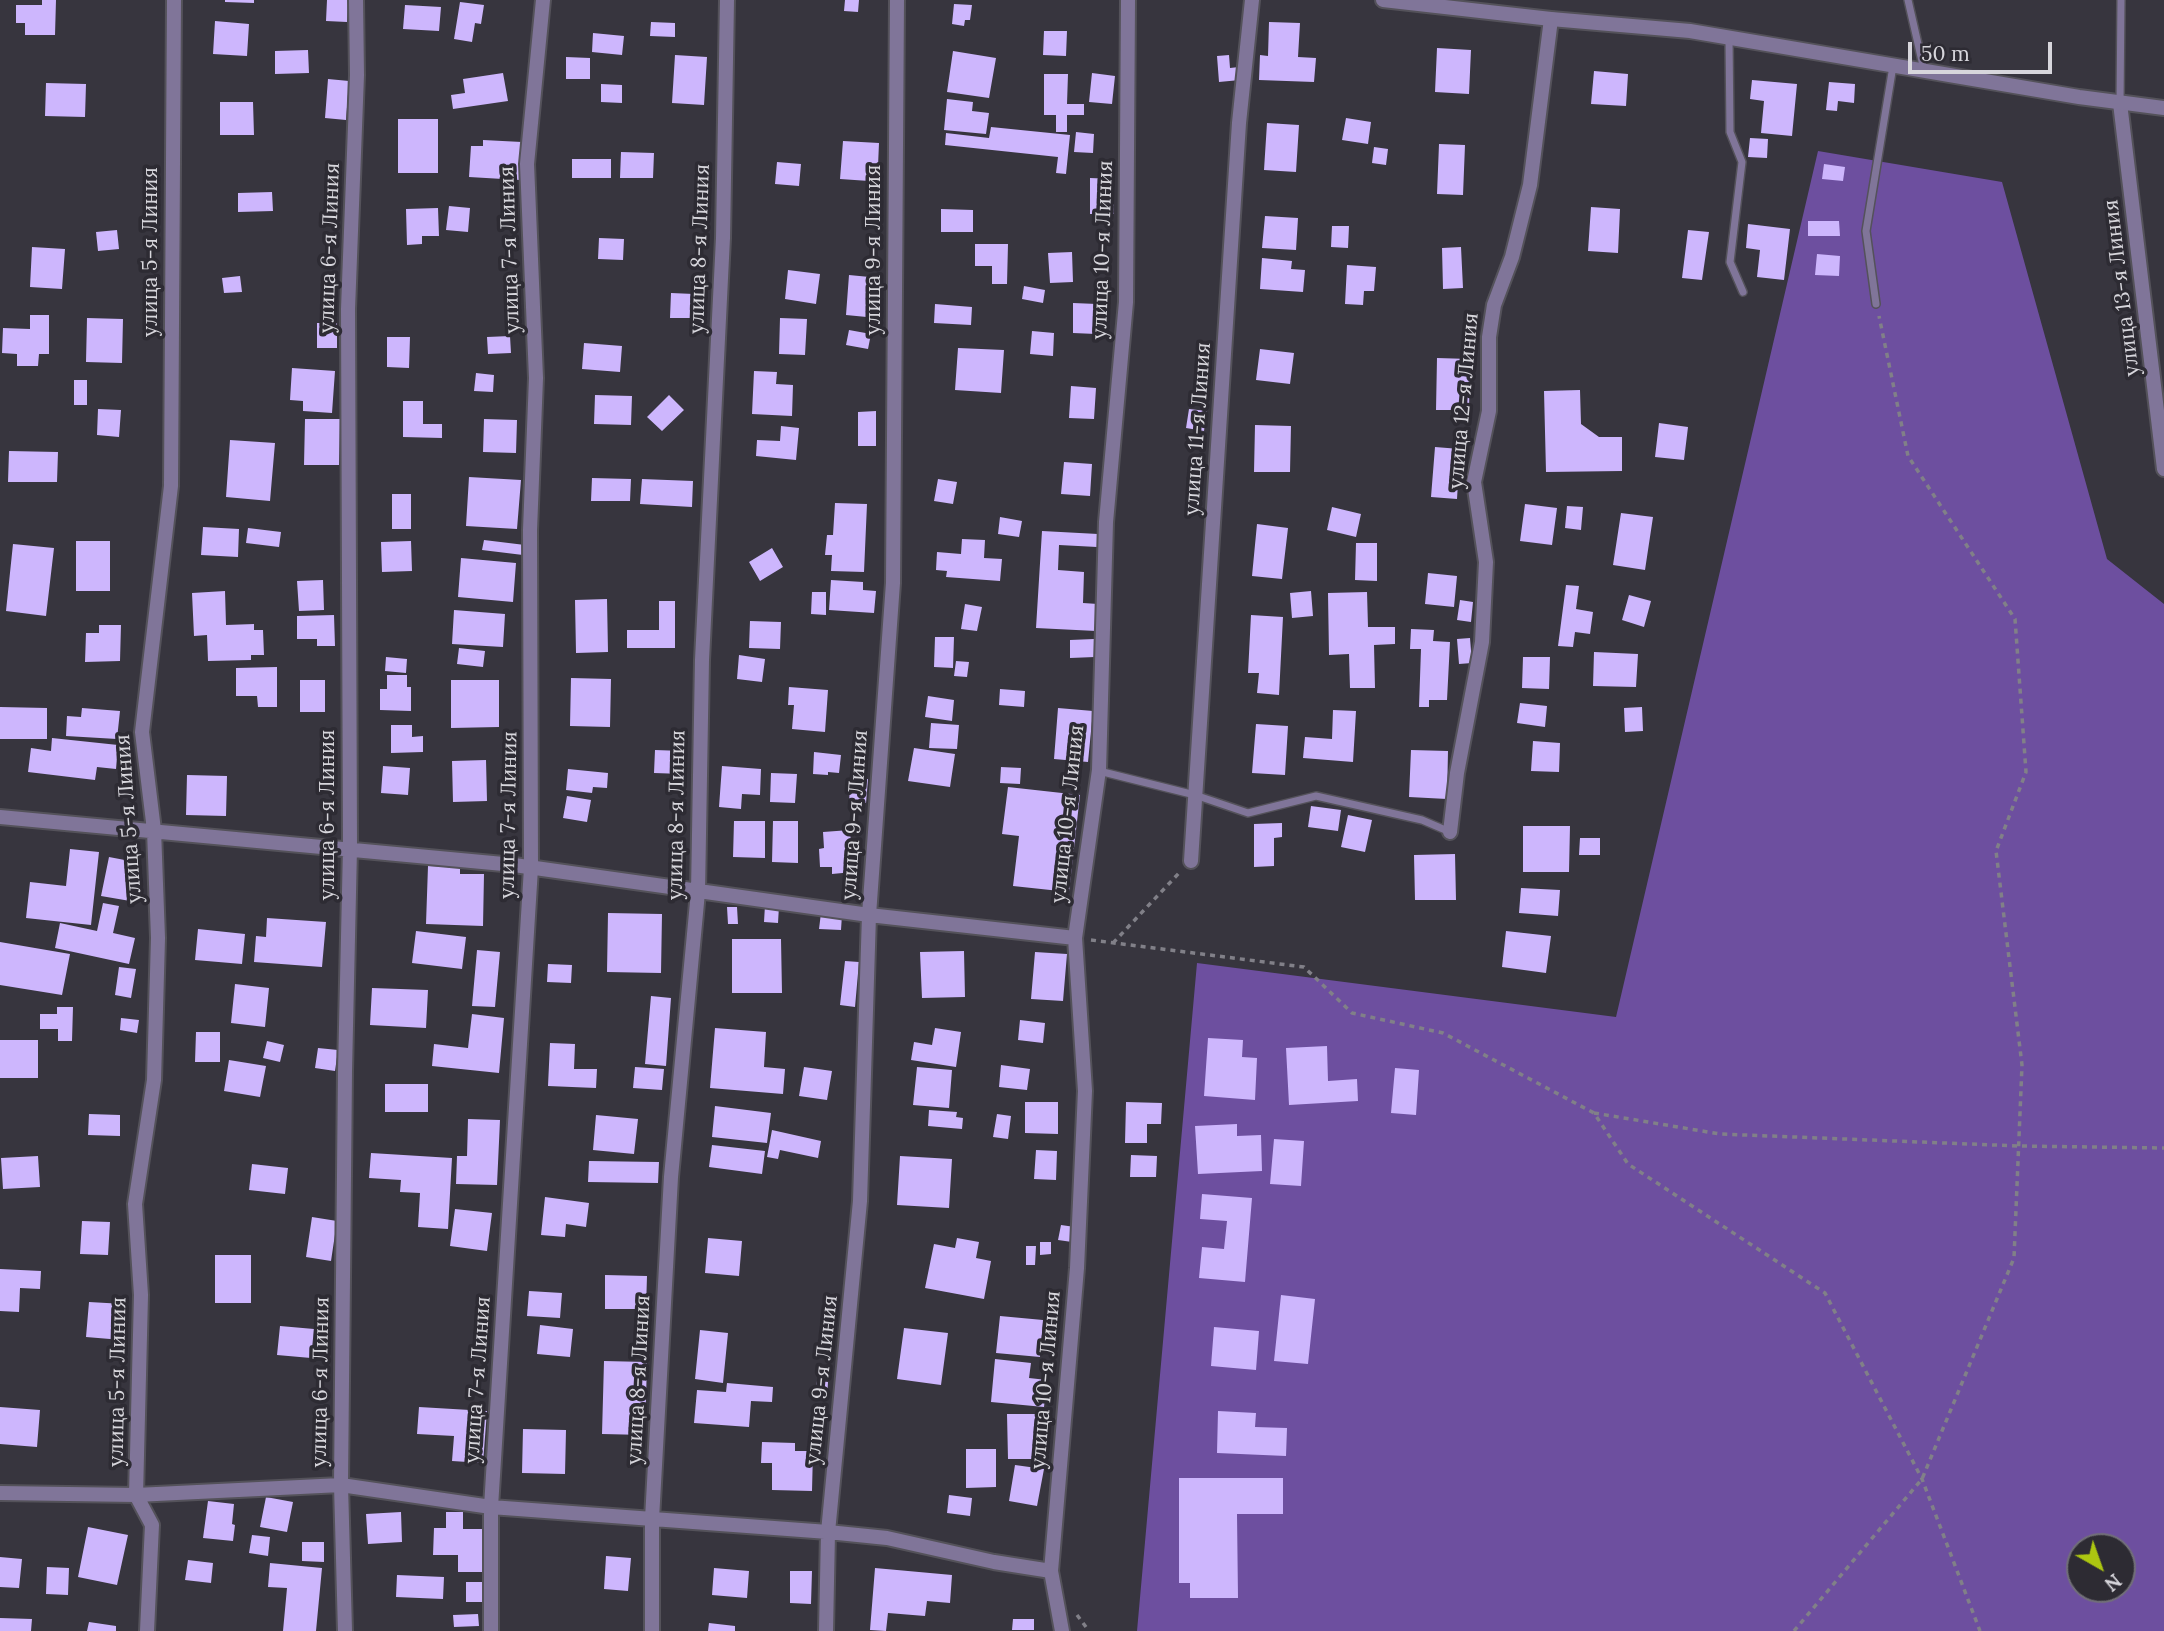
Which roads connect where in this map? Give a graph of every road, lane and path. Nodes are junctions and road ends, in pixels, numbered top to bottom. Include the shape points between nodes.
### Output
1 (174, 0) edge
2 (356, 0) edge
3 (543, 0) edge
4 (727, 0) edge
5 (897, 0) edge
6 (1128, 0) edge
7 (1252, 0) edge
8 (1383, 0) edge
9 (1908, 0) edge
10 (2121, 0) edge
11 (1550, 19) junction
12 (1729, 38) junction
13 (1893, 66) junction
14 (1924, 70) junction
15 (2120, 103) junction
16 (2164, 108) edge
17 (1743, 292) dead end
18 (1876, 304) joint
19 (2164, 469) edge
20 (1099, 771) junction
21 (1195, 795) junction
22 (0, 817) edge
23 (153, 830) junction
24 (1450, 832) joint
25 (350, 848) junction
26 (1191, 860) joint
27 (531, 868) junction
28 (698, 892) junction
29 (869, 915) junction
30 (1075, 938) junction
31 (1112, 943) junction
32 (1594, 1113) junction
33 (2019, 1146) junction
34 (2164, 1148) edge
35 (1923, 1479) junction
36 (341, 1485) junction
37 (0, 1493) edge
38 (136, 1495) junction
39 (491, 1507) junction
40 (652, 1519) junction
41 (828, 1532) junction
42 (1051, 1571) junction
43 (147, 1631) edge
44 (345, 1631) edge
45 (491, 1631) edge
46 (652, 1631) edge
47 (826, 1631) edge
48 (1062, 1631) edge
49 (1794, 1631) edge
50 (1980, 1631) edge

1 - 23 street, улица 5-я Линия via 170,486 142,732
2 - 25 street, улица 6-я Линия via 348,309
3 - 27 street, улица 7-я Линия via 527,164 536,378 530,530
4 - 28 street, улица 8-я Линия via 723,238 702,660
5 - 29 street, улица 9-я Линия via 892,583
6 - 20 street, улица 10-я Линия via 1126,302 1105,522
7 - 21 street, улица 11-я Линия via 1238,136
8 - 11 street
9 - 14 lane
10 - 15 lane
11 - 12 street
11 - 24 street, улица 12-я Линия via 1530,185 1493,305 1489,337 1489,411 1474,482 1486,562 1482,642
12 - 13 street
12 - 17 lane via 1730,132 1742,162 1730,262
13 - 14 street
13 - 18 lane via 1866,231
14 - 15 street
15 - 16 street
15 - 19 street, улица 13-я Линия
18 - 33 path via 1908,456 2015,619 2026,772 1996,851 2022,1065
20 - 21 lane
20 - 30 street, улица 10-я Линия
21 - 24 lane via 1248,813 1316,796 1422,820
21 - 26 street, улица 11-я Линия
22 - 23 street
23 - 25 street
23 - 38 street, улица 5-я Линия via 158,938 154,1080 135,1204 141,1295
25 - 27 street
25 - 36 street, улица 6-я Линия
26 - 31 path
27 - 28 street
27 - 39 street, улица 7-я Линия
28 - 29 street
28 - 40 street, улица 8-я Линия via 671,1177
29 - 30 street
29 - 41 street, улица 9-я Линия via 860,1200
30 - 31 path
30 - 42 street, улица 10-я Линия via 1086,1091 1077,1268
31 - 32 path via 1304,967 1352,1013 1443,1033
32 - 33 path via 1720,1134
32 - 35 path via 1628,1164 1825,1293
33 - 34 path
33 - 35 path via 2014,1258
35 - 49 path
35 - 50 path
36 - 38 street
36 - 39 street
36 - 44 street, улица 6-я Линия
37 - 38 street
38 - 43 street, улица 5-я Линия via 152,1525
39 - 40 street
39 - 45 street, улица 7-я Линия
40 - 41 street
40 - 46 street, улица 8-я Линия
41 - 42 street via 887,1538
41 - 47 street, улица 9-я Линия
42 - 48 street, улица 10-я Линия

